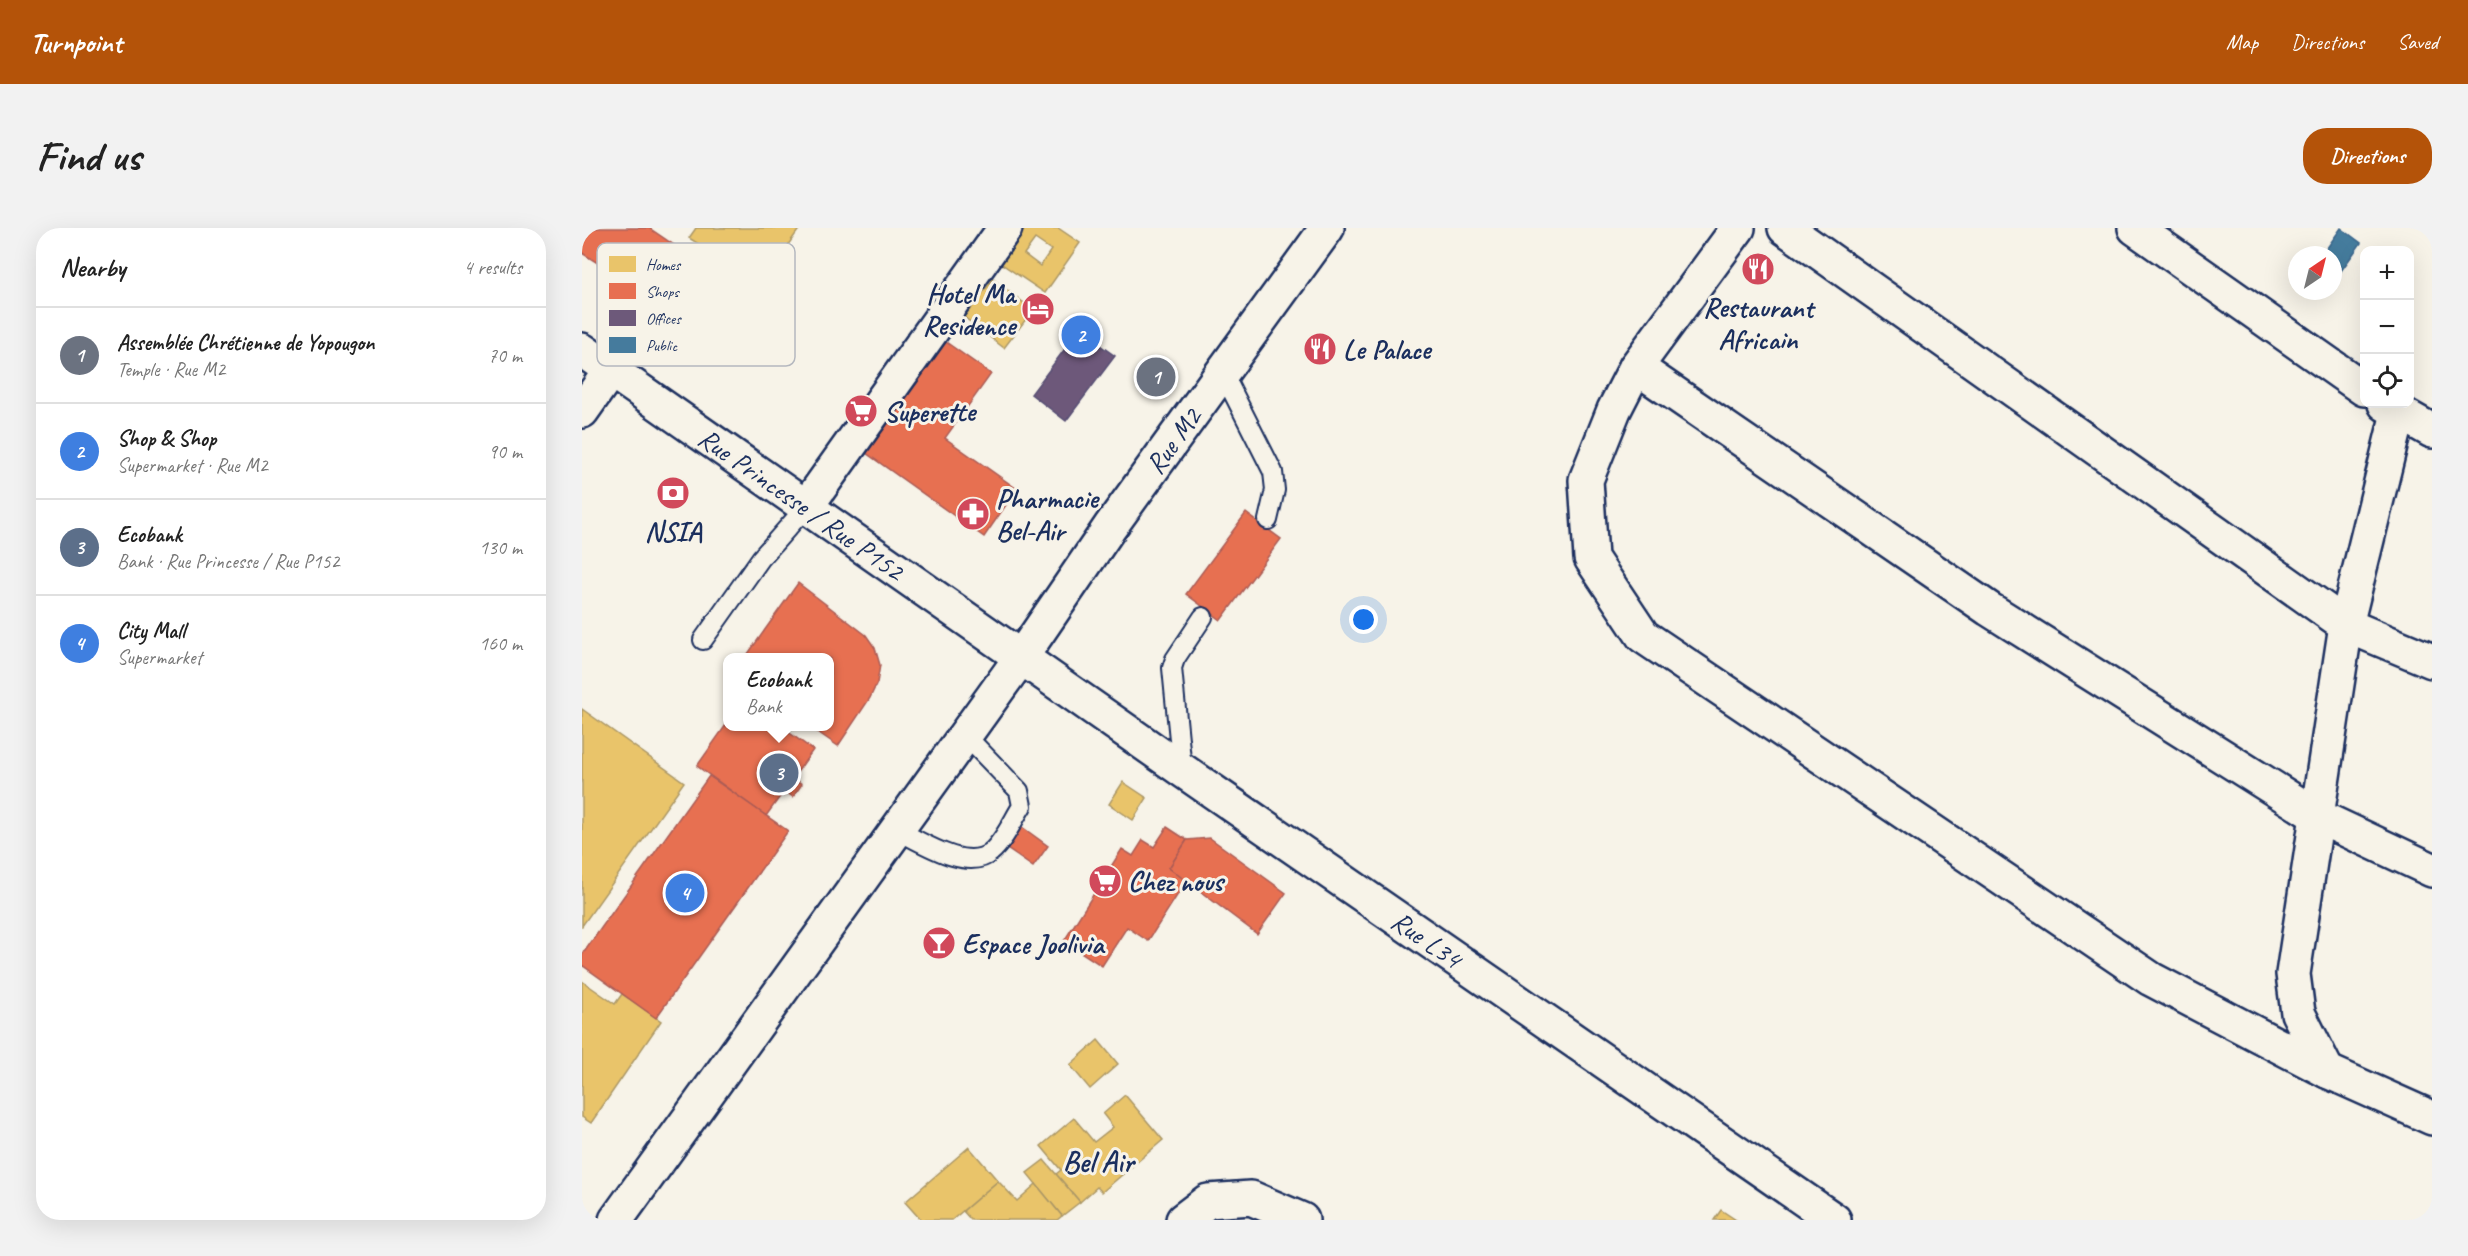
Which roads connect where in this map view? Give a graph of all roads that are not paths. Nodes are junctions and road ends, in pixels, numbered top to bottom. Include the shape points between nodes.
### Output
1 (1005, 228) edge
2 (1327, 228) edge
3 (1738, 228) edge
4 (2135, 228) edge
5 (1787, 229) edge
6 (582, 350) edge
7 (597, 360) edge
8 (605, 366) edge
9 (1636, 367) junction
10 (611, 370) junction
11 (1223, 373) junction
12 (2360, 386) edge
13 (2391, 408) edge
14 (582, 411) edge
15 (2432, 431) edge
16 (806, 507) junction
17 (1268, 520) dead end
18 (1203, 617) dead end
19 (2346, 625) junction
20 (703, 639) dead end
21 (1022, 656) junction
22 (2432, 661) edge
23 (965, 735) junction
24 (1182, 770) junction
25 (2319, 817) junction
26 (897, 830) junction
27 (2432, 870) edge
28 (2327, 1071) junction
29 (2432, 1118) edge
30 (616, 1220) edge
31 (1183, 1220) edge
32 (1302, 1220) edge
33 (1834, 1220) edge

1 - 16 street
2 - 11 street, Rue M2
3 - 9 street
4 - 12 street
5 - 19 street
6 - 7 street, Rue Princesse / Rue P152
8 - 10 street, Rue Princesse / Rue P152
9 - 25 street via 1989,609
9 - 28 street via 1586,480 1590,558 1643,636 2151,979
10 - 14 street
10 - 16 street, Rue Princesse / Rue P152
11 - 17 lane via 1273,472 1275,490
11 - 21 street, Rue M2
13 - 15 street
13 - 19 street
16 - 20 lane via 761,558
16 - 21 street, Rue Princesse / Rue P152
18 - 24 lane via 1172,668
19 - 22 street
19 - 25 street
21 - 23 street, Rue M2
21 - 24 street, Rue L34
23 - 26 street, Rue M2
23 - 26 lane via 1019,790 1022,806 1002,838 990,854 967,860 945,854
24 - 33 street, Rue L34
25 - 27 street
25 - 28 street via 2293,974 2298,1013
26 - 30 street, Rue M2
28 - 29 street
31 - 32 street via 1209,1201 1251,1198

